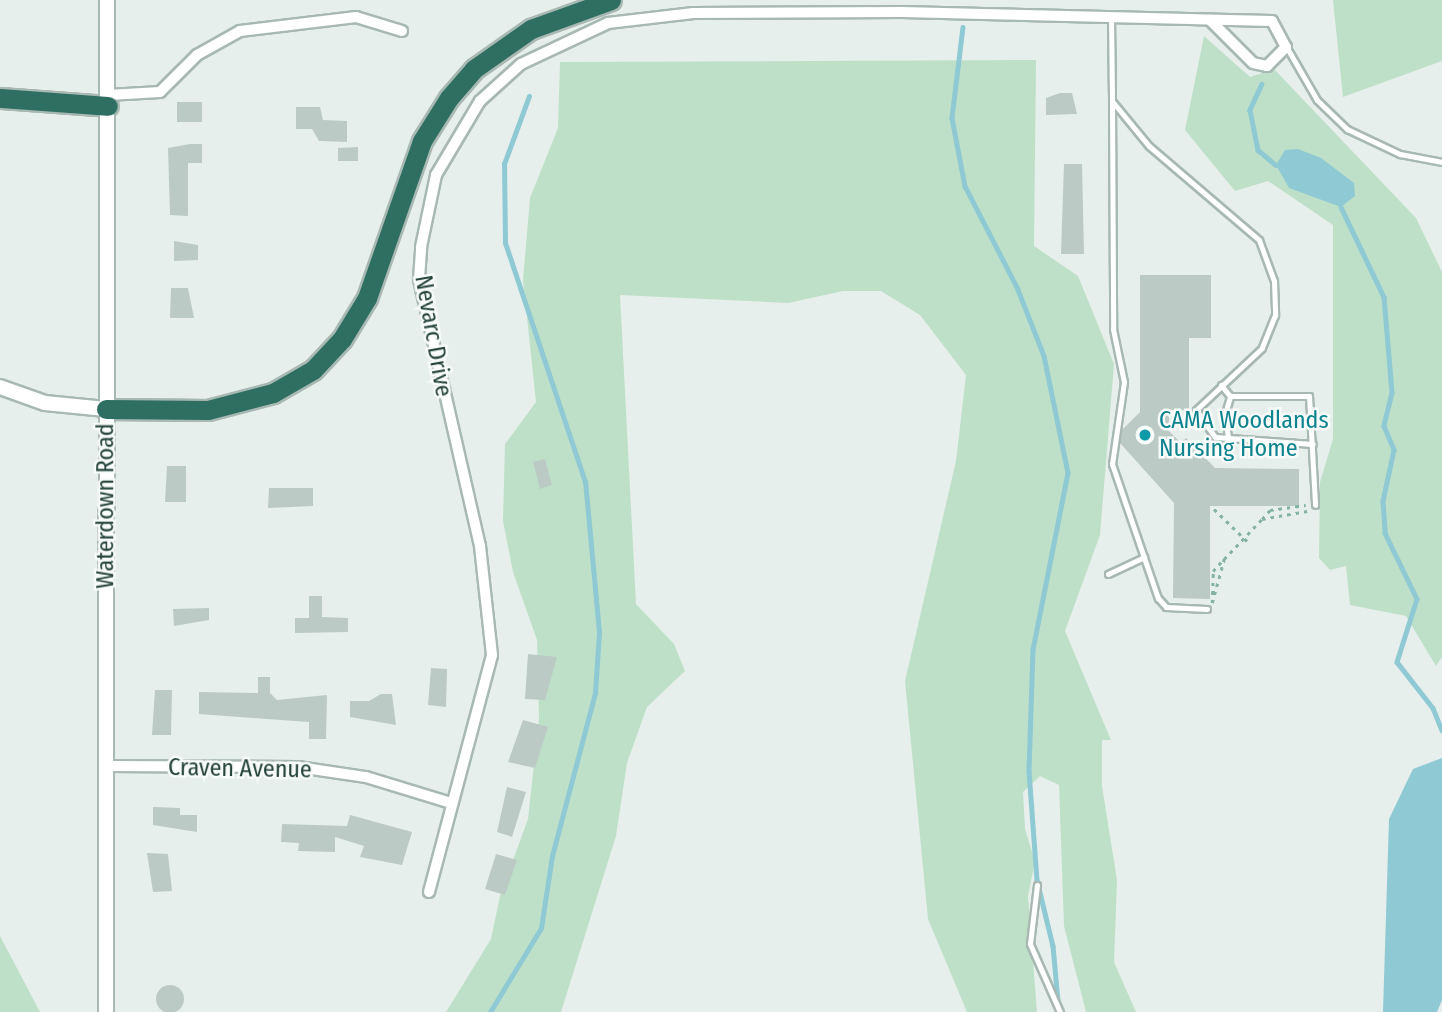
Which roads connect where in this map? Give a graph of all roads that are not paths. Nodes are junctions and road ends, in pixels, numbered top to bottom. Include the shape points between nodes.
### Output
1 (107, 0) edge
2 (611, 0) edge
3 (1111, 16) junction
4 (1210, 20) junction
5 (402, 31) dead end
6 (1286, 47) junction
7 (0, 98) edge
8 (108, 100) junction
9 (1112, 101) junction
10 (1442, 162) edge
11 (1221, 385) junction
12 (0, 387) edge
13 (1230, 396) junction
14 (106, 409) junction
15 (1228, 438) junction
16 (1313, 444) junction
17 (1315, 505) road end
18 (1144, 557) junction
19 (1108, 574) dead end
20 (1207, 608) road end
21 (108, 766) junction
22 (452, 803) junction
23 (1037, 886) dead end
24 (429, 892) dead end
25 (106, 1012) edge
26 (1060, 1012) edge

1 - 8 main road, Waterdown Road
2 - 14 highway via 531,29 484,61 449,98 422,141 367,298 342,339 313,370 273,393 208,410
3 - 4 street, Nevarc Drive
3 - 9 lane
3 - 22 street, Nevarc Drive via 693,13 608,23 540,54 499,80 444,155 421,247 419,279 480,546 492,655 477,727
4 - 6 street, Nevarc Drive via 1272,21
4 - 6 street via 1252,63 1267,66
5 - 8 street via 356,17 240,31 197,55 160,92
6 - 10 lane via 1317,100 1347,129 1400,154
7 - 8 highway
8 - 14 main road, Waterdown Road
9 - 11 lane via 1149,146 1259,240 1274,281 1275,315 1262,348
9 - 18 lane via 1113,329 1124,382 1112,464
11 - 13 lane
11 - 15 lane via 1196,410 1215,436
12 - 14 main road via 45,403
13 - 15 lane via 1225,414
13 - 16 lane via 1309,396
14 - 21 main road, Waterdown Road
15 - 16 lane
16 - 17 lane
18 - 19 lane
18 - 20 lane via 1166,607
21 - 22 street, Craven Avenue via 298,767 366,777
21 - 25 main road, Waterdown Road
22 - 24 street, Nevarc Drive
23 - 26 lane via 1030,944

